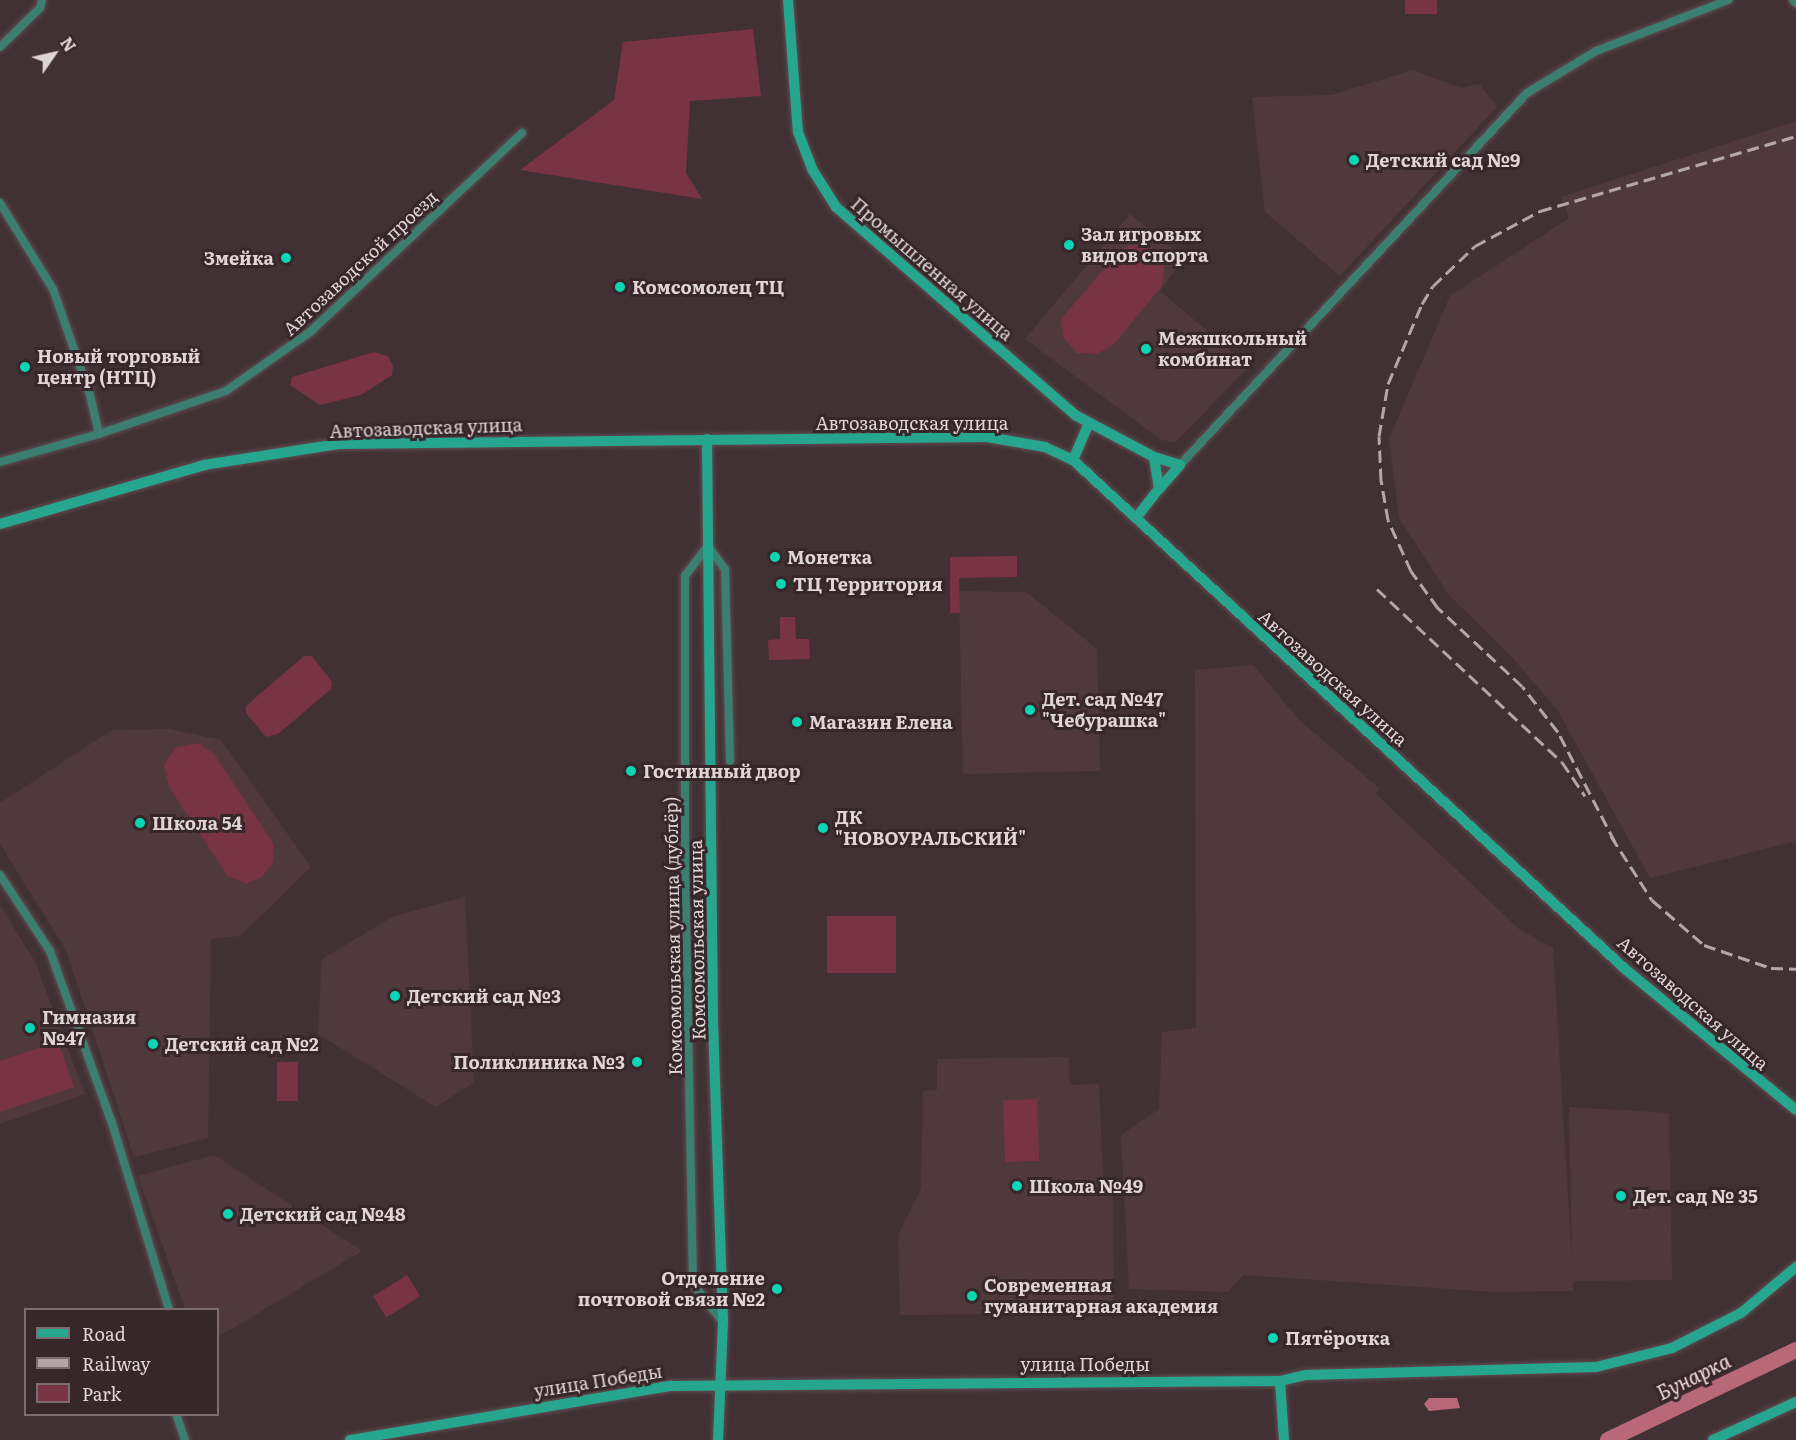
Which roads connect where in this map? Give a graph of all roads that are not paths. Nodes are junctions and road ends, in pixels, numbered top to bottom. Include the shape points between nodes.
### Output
1 (42, 0) edge
2 (788, 0) edge
3 (1728, 0) edge
4 (0, 47) edge
5 (522, 134) dead end
6 (0, 203) edge
7 (1089, 423) junction
8 (99, 434) junction
9 (707, 439) junction
10 (1154, 457) junction
11 (1073, 460) junction
12 (0, 462) edge
13 (1180, 465) junction
14 (1160, 489) junction
15 (1136, 518) junction
16 (0, 524) edge
17 (708, 546) junction
18 (730, 761) dead end
19 (0, 874) edge
20 (1796, 1110) edge
21 (1796, 1267) edge
22 (169, 1308) edge
23 (723, 1322) junction
24 (1280, 1381) junction
25 (720, 1386) junction
26 (1796, 1402) edge
27 (177, 1416) edge
28 (1284, 1439) edge
29 (185, 1440) edge
30 (350, 1440) edge
31 (718, 1440) edge
32 (1713, 1440) edge

1 - 4 street via 40,8
2 - 7 street, Промышленная улица via 798,132 812,169 836,207 1042,389
3 - 13 street via 1596,51 1527,93
5 - 8 street, Автозаводской проезд via 310,332 281,354 226,391
6 - 8 street via 53,289 90,395
7 - 10 street, Промышленная улица
7 - 11 street
8 - 12 street, Автозаводской проезд
9 - 11 street, Автозаводская улица via 987,437 1024,442
9 - 16 street, Автозаводская улица via 338,444 204,465
9 - 17 street, Комсомольская улица
10 - 13 street, Промышленная улица
10 - 14 street
11 - 15 street, Автозаводская улица
13 - 14 street
14 - 15 street
15 - 20 street, Автозаводская улица via 1624,968
17 - 18 street via 725,569
17 - 23 street, Комсомольская улица via 713,1021
17 - 23 street, Комсомольская улица (дублёр) via 685,576 685,878 693,1284
19 - 22 street via 50,951 112,1123
21 - 24 street, улица Победы via 1741,1313 1672,1348 1628,1361 1584,1368 1306,1375
23 - 25 street, Комсомольская улица
24 - 25 street, улица Победы
24 - 28 street
25 - 30 street, улица Победы via 670,1386 571,1400
25 - 31 street, Комсомольская улица
26 - 32 street
27 - 29 street

